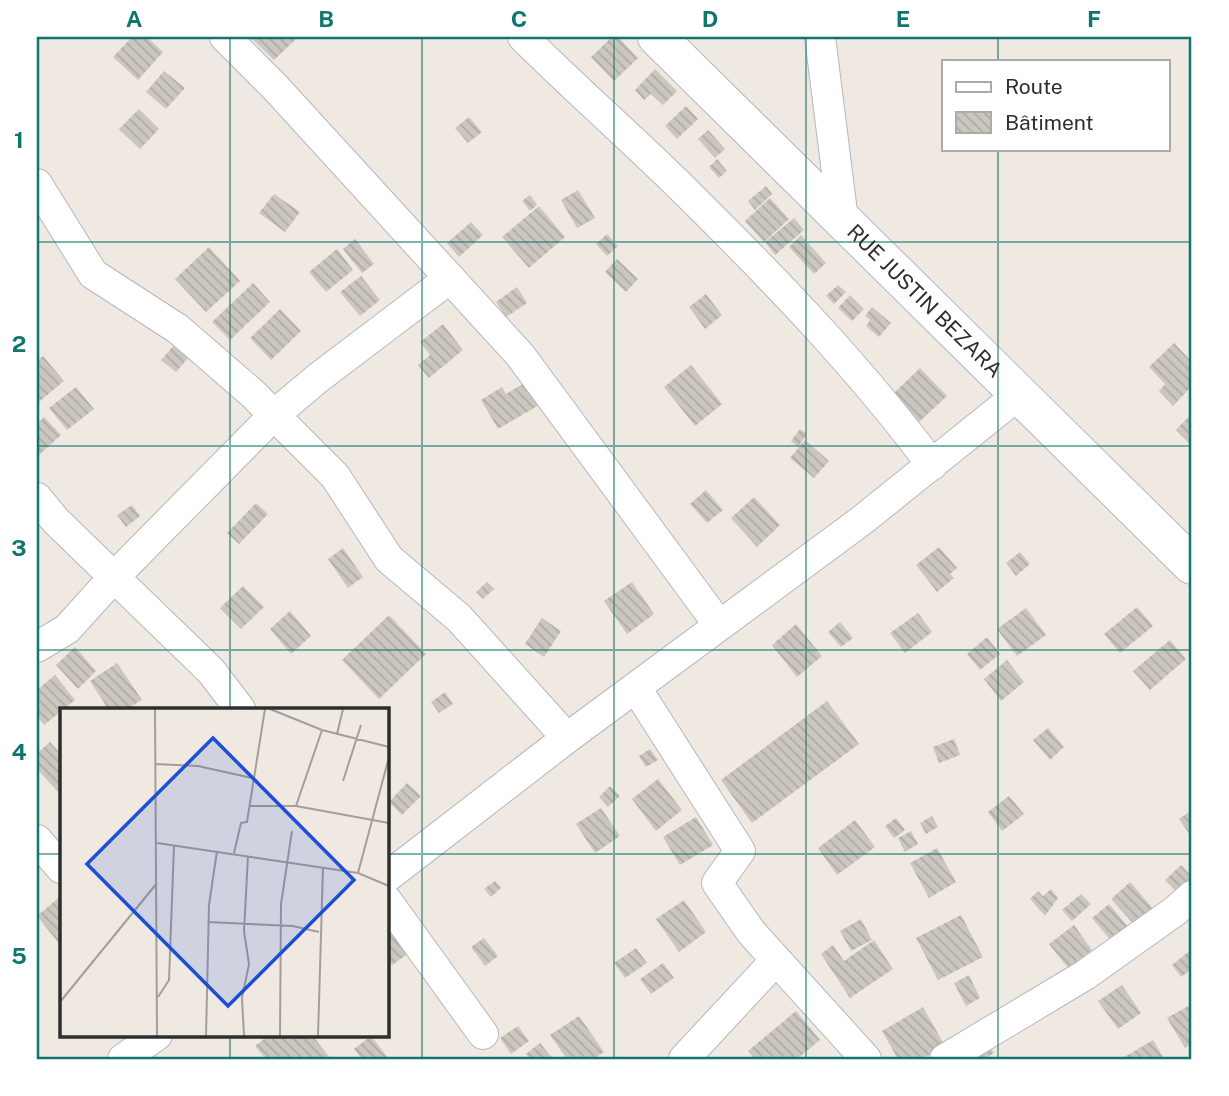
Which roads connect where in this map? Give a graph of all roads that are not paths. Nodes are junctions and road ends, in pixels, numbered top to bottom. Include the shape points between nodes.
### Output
1 (225, 37) edge
2 (523, 37) edge
3 (657, 37) edge
4 (820, 37) edge
5 (37, 184) edge
6 (843, 220) junction
7 (450, 278) junction
8 (1018, 395) junction
9 (274, 415) junction
10 (932, 465) junction
11 (37, 498) edge
12 (1192, 565) edge
13 (114, 577) junction
14 (719, 625) junction
15 (37, 648) edge
16 (636, 688) junction
17 (239, 708) edge
18 (567, 738) junction
19 (37, 840) edge
20 (60, 867) edge
21 (388, 876) edge
22 (1192, 896) edge
23 (388, 902) edge
24 (776, 960) junction
25 (483, 1034) dead end
26 (156, 1036) edge
27 (123, 1059) edge
28 (684, 1059) edge
29 (866, 1059) edge
30 (945, 1059) edge

1 - 7 street
2 - 10 street via 690,195 768,276
3 - 6 street, RUE JUSTIN BEZARA
4 - 6 street
5 - 9 street via 93,274 178,329
6 - 8 street, RUE JUSTIN BEZARA
7 - 9 street
7 - 14 street via 520,355
8 - 10 street
8 - 12 street, RUE JUSTIN BEZARA
9 - 13 street
9 - 18 street via 335,476 389,559 459,618
10 - 14 street
11 - 13 street
13 - 15 street via 67,629
13 - 17 street via 211,671
14 - 16 street
16 - 18 street
16 - 24 street via 740,851 717,883
18 - 21 street
19 - 20 street
22 - 30 street via 1084,975
23 - 25 street
24 - 28 street
24 - 29 street
26 - 27 street

